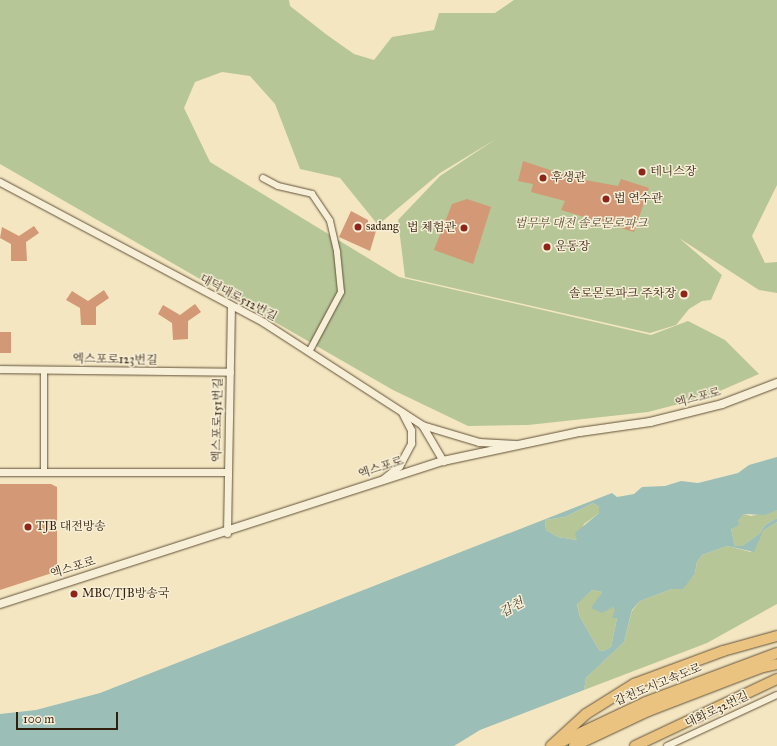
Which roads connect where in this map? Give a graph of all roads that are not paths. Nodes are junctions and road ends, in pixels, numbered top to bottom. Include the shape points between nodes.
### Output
1 (263, 178) dead end
2 (0, 182) edge
3 (231, 307) junction
4 (309, 352) junction
5 (0, 369) edge
6 (44, 370) junction
7 (230, 372) junction
8 (777, 383) edge
9 (401, 410) junction
10 (422, 425) junction
11 (517, 444) junction
12 (443, 461) junction
13 (0, 472) edge
14 (44, 472) junction
15 (228, 472) junction
16 (383, 479) junction
17 (227, 533) junction
18 (0, 604) edge
19 (777, 636) edge
20 (777, 652) edge
21 (777, 664) edge
22 (777, 679) edge
23 (777, 695) edge
24 (647, 707) junction
25 (552, 746) edge
26 (574, 746) edge
27 (635, 746) edge
28 (667, 746) edge

1 - 4 street via 278,186 312,194 330,221 338,258 341,292
2 - 3 street, 대덕대로512번길
3 - 4 street, 대덕대로512번길 via 263,322
3 - 7 street, 엑스포로151번길
4 - 9 street, 대덕대로512번길
5 - 6 street, 엑스포로123번길
6 - 7 street, 엑스포로123번길
6 - 14 street
7 - 15 street, 엑스포로151번길
8 - 11 main road, 엑스포로 via 722,404 650,422
9 - 10 street, 대덕대로512번길
9 - 16 street via 411,430 411,443 398,466
10 - 11 street via 479,442
10 - 12 street, 대덕대로512번길
11 - 12 main road, 엑스포로
12 - 16 main road, 엑스포로
13 - 14 street
14 - 15 street
15 - 17 street, 엑스포로151번길
16 - 17 main road, 엑스포로
17 - 18 main road, 엑스포로
19 - 25 highway via 723,651 634,684 586,714
20 - 24 highway, 갑천도시고속도로
21 - 24 highway, 갑천도시고속도로
22 - 27 highway
23 - 28 street, 대화로32번길
24 - 25 highway, 갑천도시고속도로
24 - 26 highway, 갑천도시고속도로

